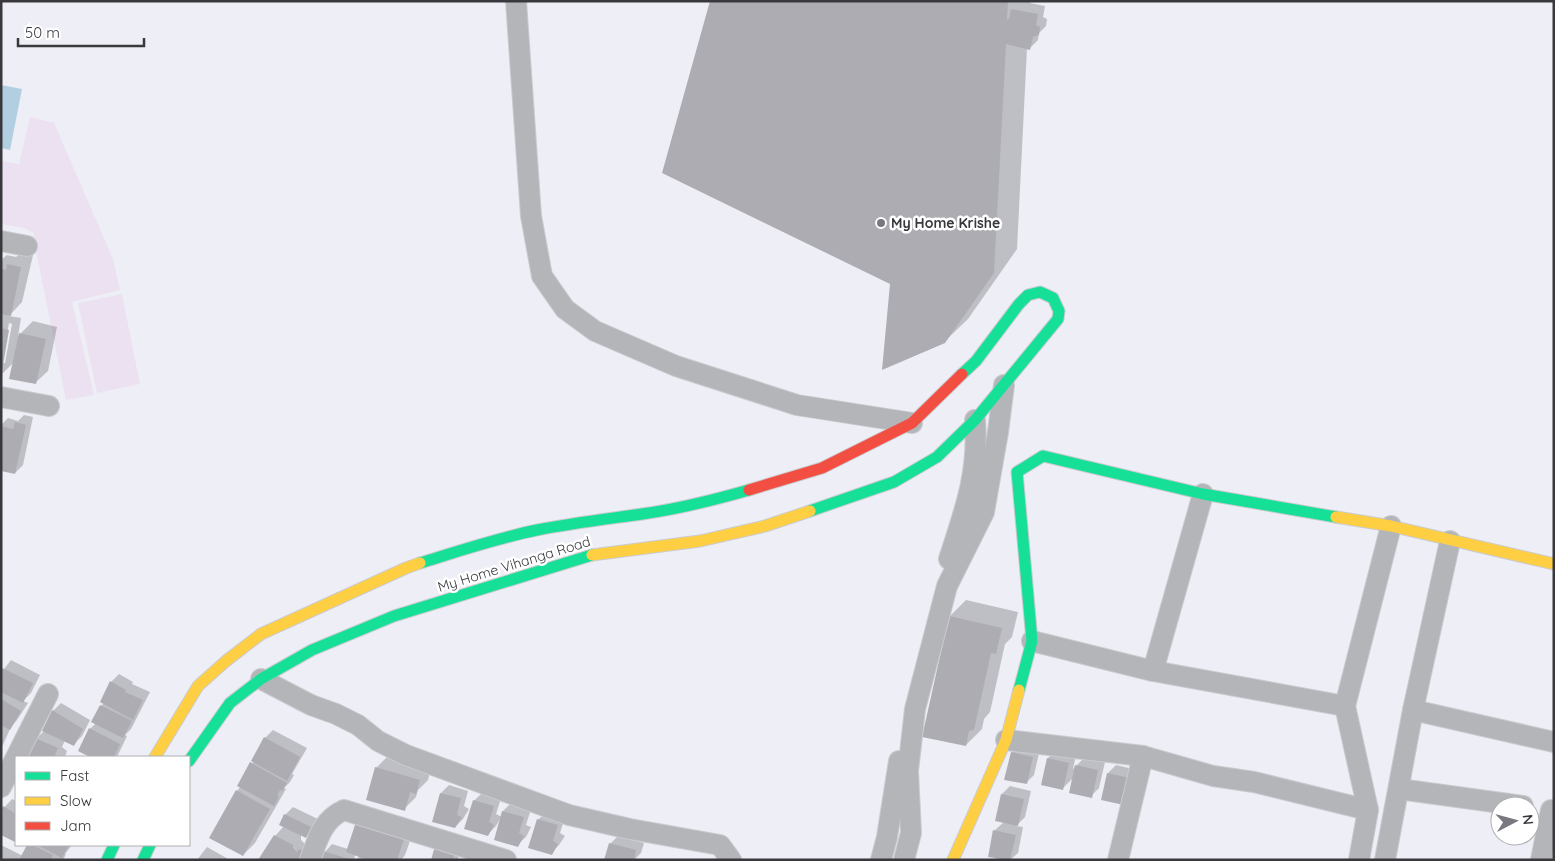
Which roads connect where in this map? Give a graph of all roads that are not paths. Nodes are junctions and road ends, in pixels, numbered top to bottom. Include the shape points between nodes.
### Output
1 (516, 1) edge
2 (1, 241) edge
3 (27, 246) dead end
4 (1004, 385) junction
5 (1, 397) edge
6 (49, 406) dead end
7 (975, 420) junction
8 (912, 423) junction
9 (1203, 494) junction
10 (1391, 526) junction
11 (1450, 541) junction
12 (1554, 564) edge
13 (1032, 641) junction
14 (1153, 671) junction
15 (261, 679) junction
16 (48, 694) dead end
17 (1345, 706) junction
18 (1413, 710) junction
19 (1006, 740) junction
20 (1554, 742) edge
21 (16, 756) edge
22 (156, 756) edge
23 (1143, 756) junction
24 (15, 758) edge
25 (190, 759) edge
26 (3, 781) edge
27 (1399, 789) junction
28 (1490, 801) edge
29 (1368, 810) junction
30 (1552, 810) edge
31 (114, 846) edge
32 (150, 846) edge
33 (107, 860) edge
34 (143, 860) edge
35 (310, 860) edge
36 (506, 860) edge
37 (731, 860) edge
38 (881, 860) edge
39 (904, 860) edge
40 (953, 860) edge
41 (1118, 860) edge
42 (1359, 860) edge
43 (1385, 860) edge
44 (1541, 860) edge

1 - 8 street via 530,216 542,276 566,309 595,332 676,366 797,405
2 - 3 street
4 - 7 street, My Home Vihanga Road
4 - 8 street, My Home Vihanga Road via 1058,319 1059,311 1053,298 1040,292 1028,295 976,361
4 - 39 street via 984,512 947,586 915,709 908,771 911,833
5 - 6 street
7 - 15 street, My Home Vihanga Road via 937,457 894,482 765,526 700,541 590,555 394,616 312,650
7 - 38 street via 976,447 970,496 915,663
8 - 22 street via 822,468 719,499 536,530 474,546 398,572 261,634 226,660 198,686
9 - 10 street
9 - 13 street via 1043,456 1017,472
9 - 14 street
10 - 11 street
10 - 17 street
11 - 12 street
11 - 18 street
13 - 14 street
13 - 19 street
14 - 17 street
15 - 25 street, My Home Vihanga Road via 230,703
15 - 37 street via 358,725 406,755 568,815 720,845
16 - 21 street
17 - 29 street
18 - 20 street
18 - 27 street
19 - 23 street
19 - 40 street
23 - 29 street via 1213,776 1254,782
23 - 41 street
24 - 26 street
27 - 28 street
27 - 43 street
29 - 42 street
30 - 44 street
31 - 33 street
32 - 34 street
35 - 36 street via 322,829 333,815 344,810

